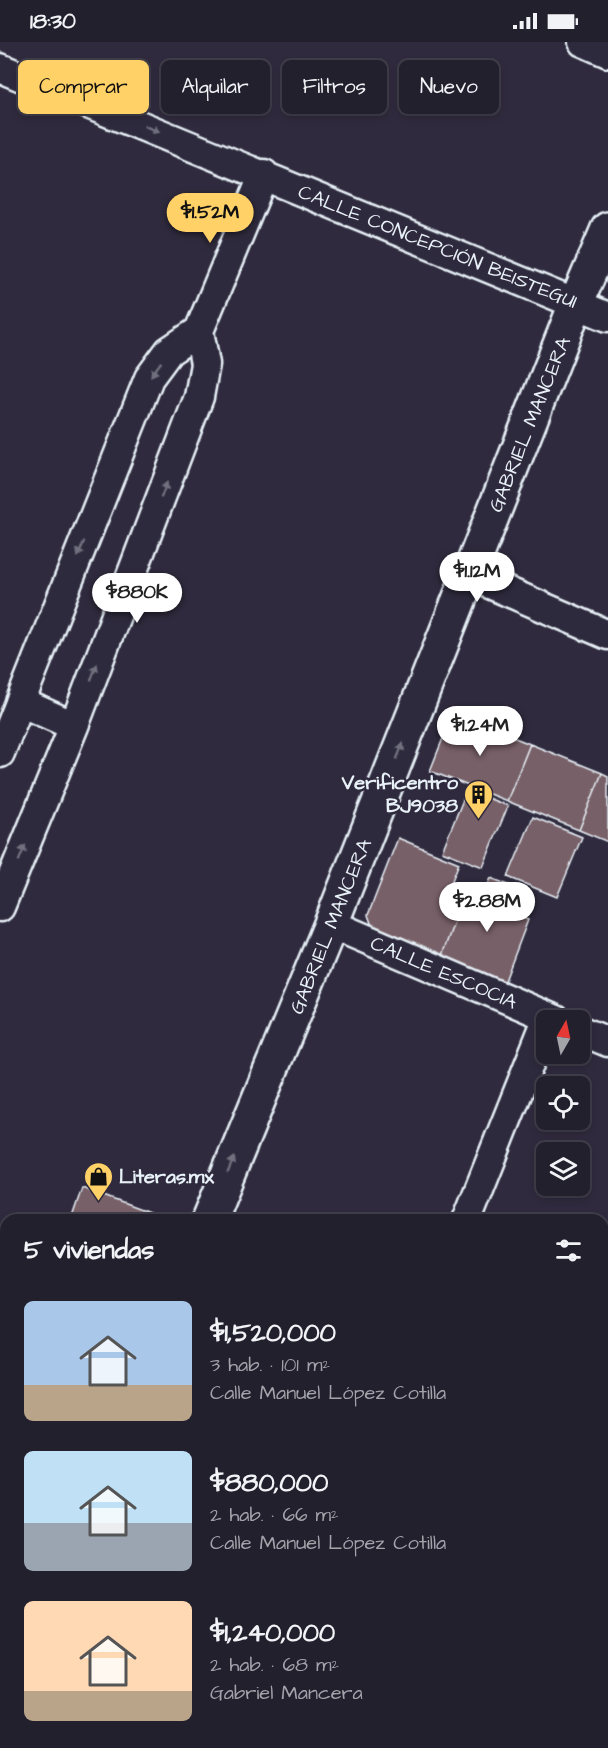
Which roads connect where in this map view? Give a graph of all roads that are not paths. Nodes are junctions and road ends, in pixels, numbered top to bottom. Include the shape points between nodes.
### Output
1 (583, 42) edge
2 (608, 52) edge
3 (0, 68) edge
4 (264, 174) junction
5 (608, 229) edge
6 (576, 304) junction
7 (608, 317) edge
8 (199, 331) junction
9 (469, 575) junction
10 (608, 635) edge
11 (20, 702) junction
12 (74, 726) junction
13 (0, 753) edge
14 (0, 907) edge
15 (332, 924) junction
16 (536, 1014) edge
17 (590, 1035) edge
18 (608, 1042) edge
19 (536, 1052) edge
20 (211, 1214) edge
21 (469, 1214) edge

1 - 2 street
3 -> 4 street, CALLE CONCEPCIÓN BEISTEGUI
4 - 6 street, CALLE CONCEPCIÓN BEISTEGUI
4 - 8 street
5 - 6 main road, GABRIEL MANCERA
6 - 7 street, CALLE CONCEPCIÓN BEISTEGUI
6 - 9 main road, GABRIEL MANCERA
8 -> 11 street via 169,351 149,378
12 -> 8 street via 199,398 205,364
9 - 10 street
15 -> 9 main road, GABRIEL MANCERA
11 - 12 street
11 - 13 street
14 -> 12 street
15 - 16 street, CALLE ESCOCIA
20 -> 15 main road, GABRIEL MANCERA
17 - 18 street
19 - 21 street

